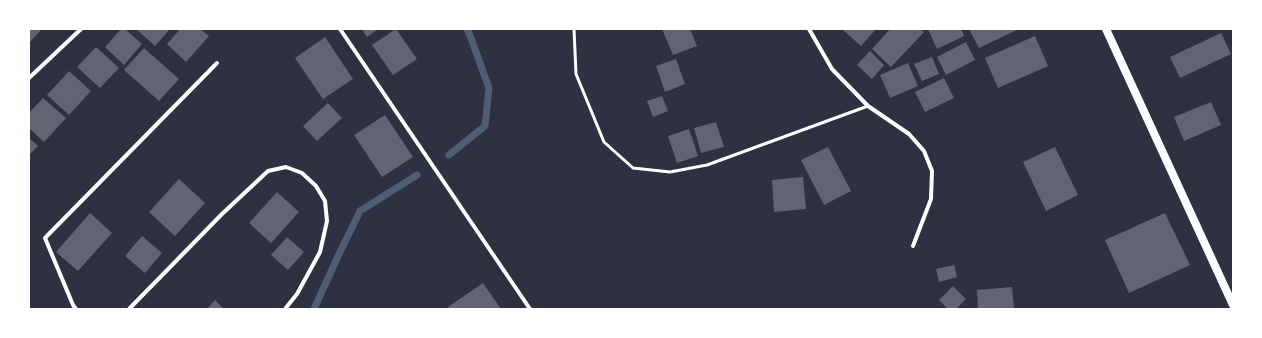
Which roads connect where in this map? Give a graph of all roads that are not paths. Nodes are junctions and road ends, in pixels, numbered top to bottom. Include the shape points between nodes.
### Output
1 (81, 29) edge
2 (340, 29) edge
3 (574, 29) edge
4 (809, 29) edge
5 (1106, 29) edge
6 (217, 64) dead end
7 (29, 78) edge
8 (868, 106) junction
9 (913, 246) dead end
10 (1233, 305) edge
11 (76, 309) edge
12 (130, 309) edge
13 (284, 309) edge
14 (530, 309) edge

1 - 7 street
2 - 14 street
3 - 8 lane via 576,74 604,142 633,168 670,172 707,165
4 - 8 street via 832,69
5 - 10 main road
6 - 11 street via 45,238
8 - 9 street via 909,134 924,151 932,171 931,199
12 - 13 street via 222,214 268,171 286,167 302,173 316,186 325,201 327,221 320,252 296,294

